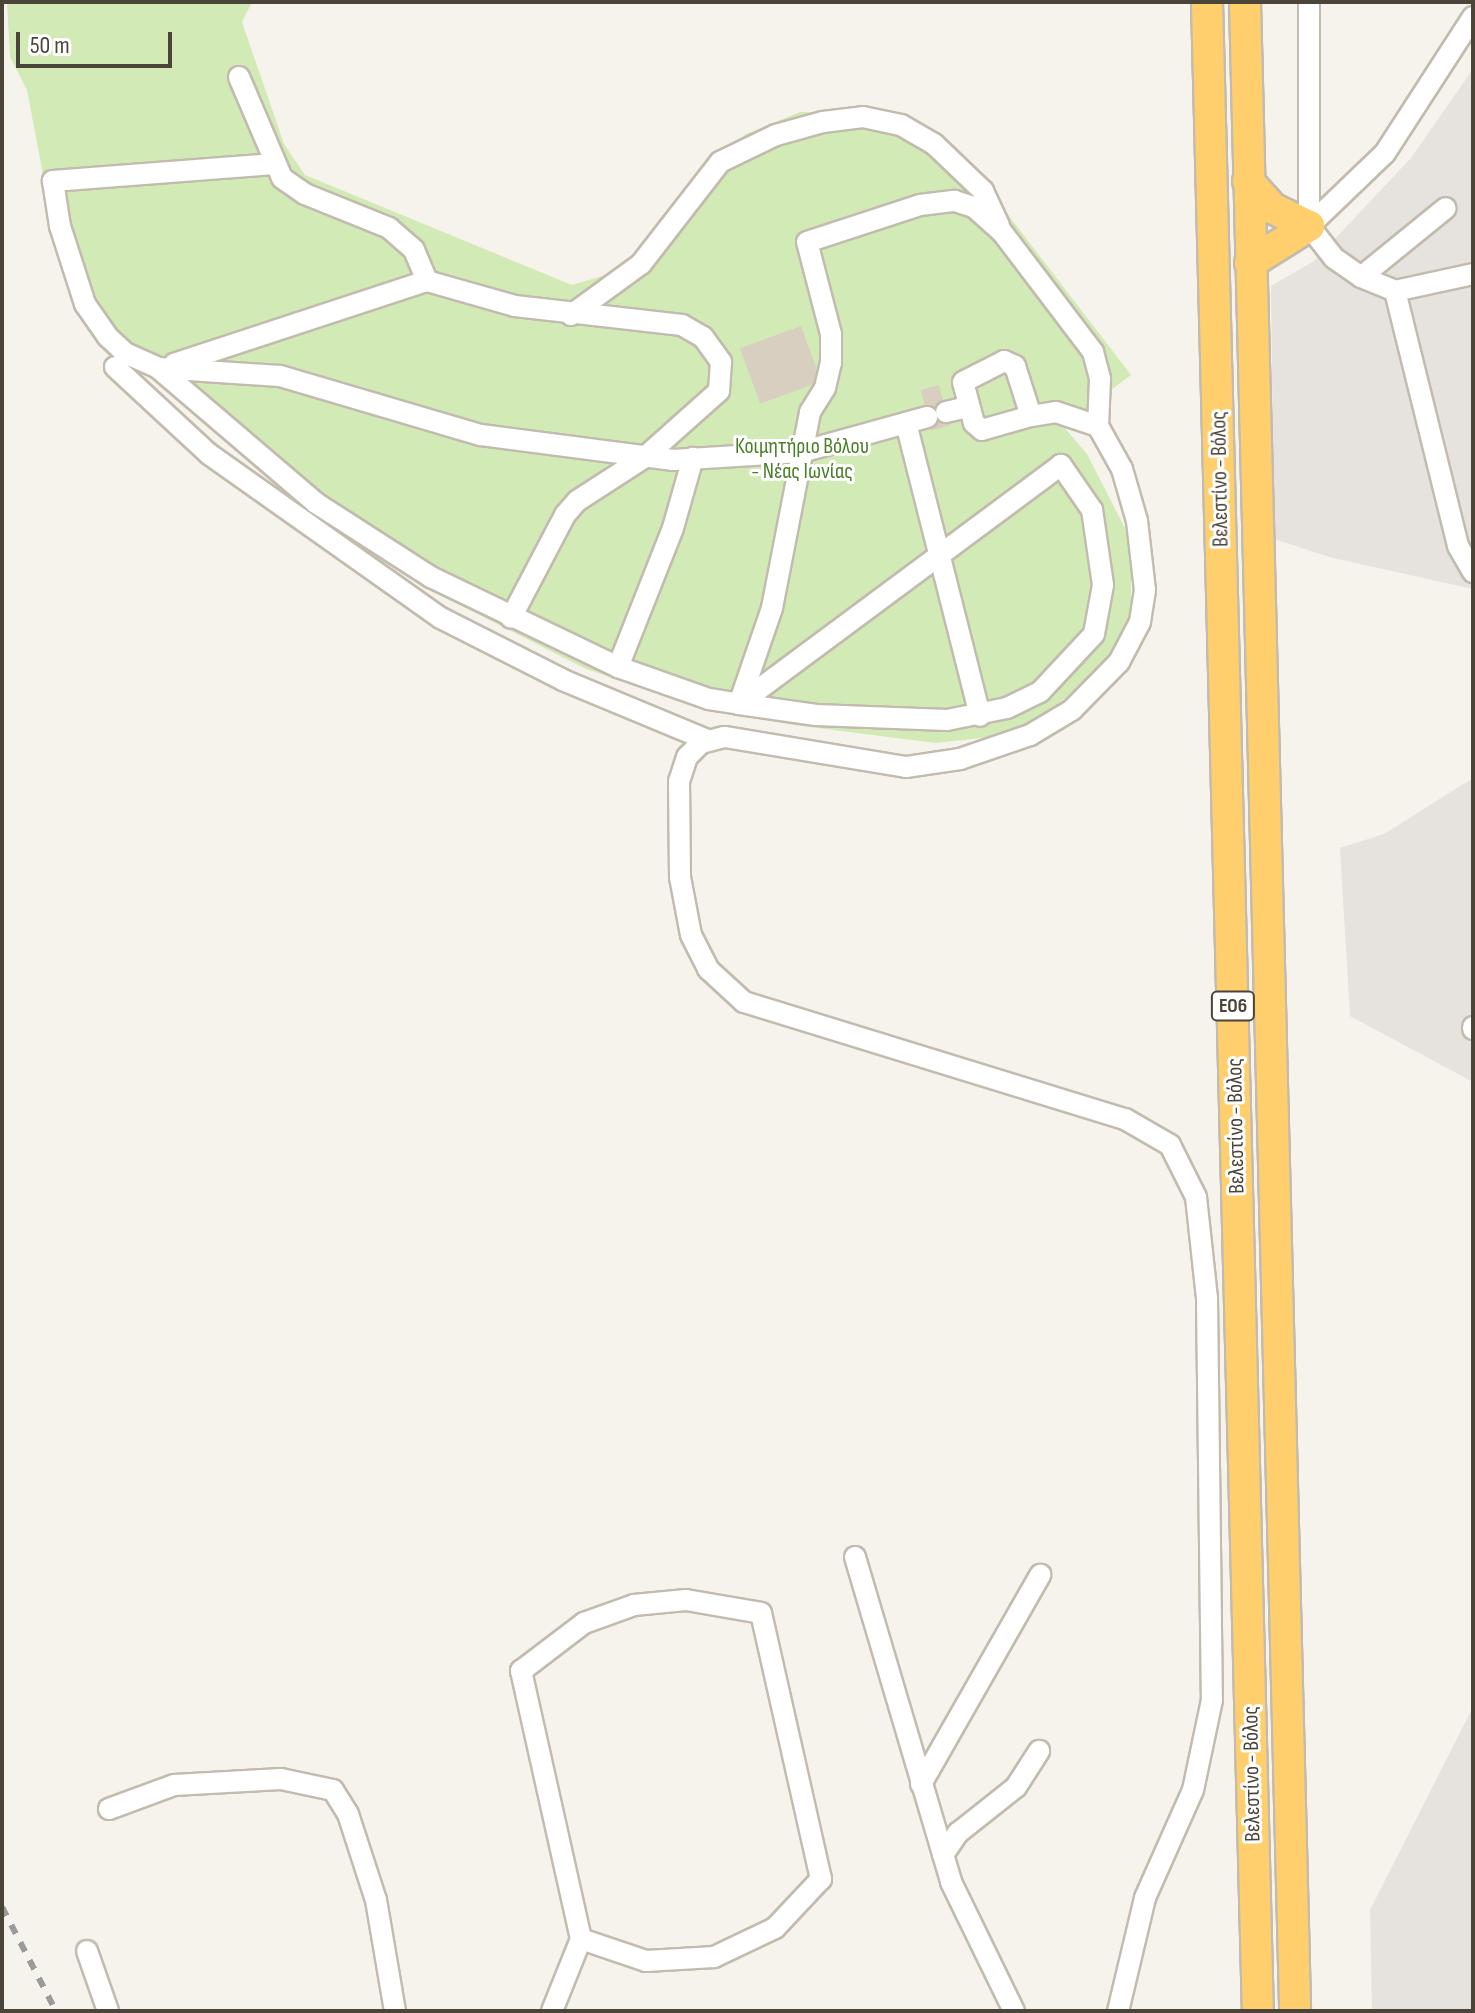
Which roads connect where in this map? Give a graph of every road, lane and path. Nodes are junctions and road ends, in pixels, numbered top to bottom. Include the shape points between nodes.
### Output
1 (1207, 2) edge
2 (1245, 2) edge
3 (1309, 2) edge
4 (1473, 17) edge
5 (239, 77) dead end
6 (274, 164) junction
7 (1248, 181) junction
8 (1446, 208) dead end
9 (1309, 226) junction
10 (1002, 232) junction
11 (1250, 263) junction
12 (1473, 274) edge
13 (1361, 277) junction
14 (427, 281) junction
15 (1395, 291) junction
16 (571, 315) junction
17 (115, 367) dead end
18 (158, 368) junction
19 (968, 407) junction
20 (1031, 416) junction
21 (906, 423) junction
22 (1098, 426) junction
23 (801, 452) junction
24 (645, 457) junction
25 (693, 458) junction
26 (939, 556) junction
27 (1473, 572) edge
28 (511, 618) junction
29 (618, 667) junction
30 (739, 704) junction
31 (980, 716) junction
32 (707, 740) junction
33 (855, 1557) dead end
34 (1040, 1575) dead end
35 (1039, 1751) dead end
36 (921, 1784) junction
37 (109, 1809) dead end
38 (943, 1855) junction
39 (581, 1939) junction
40 (87, 1951) dead end
41 (108, 2011) edge
42 (395, 2011) edge
43 (552, 2011) edge
44 (1014, 2011) edge
45 (1118, 2011) edge
46 (1258, 2011) edge
47 (1295, 2011) edge

1 - 46 highway, Βελεστίνο - Βόλος / ΕΟ6
2 - 7 highway, Βελεστίνο - Βόλος / ΕΟ6
3 - 9 street
4 - 9 street via 1385,153
5 - 6 street
6 - 14 street via 291,187 389,228 414,250
6 - 18 street via 53,181 60,226 85,304 125,353
7 - 9 highway via 1272,208
7 - 11 highway, Βελεστίνο - Βόλος / ΕΟ6
8 - 13 street
9 - 11 highway
9 - 13 street via 1334,258
10 - 16 street via 983,191 934,144 901,125 876,120 823,122 764,140 720,162 641,264
10 - 22 street via 1093,352 1100,379
10 - 23 street via 974,207 955,201 920,205 807,242 831,334 831,363 825,388 810,412
11 - 47 highway, Βελεστίνο - Βόλος / ΕΟ6
12 - 15 street
13 - 15 street
14 - 16 street via 515,306
14 - 18 street via 293,329
15 - 27 street via 1458,546
16 - 24 street via 682,325 703,337 721,362 719,391
17 - 32 street via 209,454 441,618 563,680
18 - 24 street via 280,376 481,435
18 - 28 street via 316,503 431,577
19 - 20 street via 982,430
19 - 20 street via 965,379 1008,361 1015,366
19 - 21 street
20 - 22 street via 1056,412
21 - 23 street
21 - 26 street
22 - 32 street via 1129,488 1145,590 1140,622 1119,662 1072,710 996,749 931,766 743,740
23 - 25 street
23 - 30 street via 772,608
24 - 25 street
24 - 28 street via 577,501 555,531
25 - 29 street via 673,528
26 - 30 street
26 - 31 street
26 - 31 street via 1061,465 1092,510 1099,537 1102,612 1094,634 1040,692
28 - 29 street
29 - 30 street
30 - 31 street via 862,720
32 - 45 street via 687,757 680,773 680,877 691,935 723,987 774,1013 1125,1119 1170,1145 1196,1197 1207,1299 1212,1700 1193,1790 1145,1898
33 - 36 street
34 - 36 street
35 - 38 street via 1016,1787 958,1833
36 - 38 street
37 - 42 street via 174,1785 281,1779 333,1790 348,1814 376,1900
38 - 44 street via 961,1910
39 - 39 street via 646,1961 714,1957 775,1928 821,1879 761,1613 711,1601 634,1605 584,1623 521,1671
39 - 43 street
40 - 41 street

